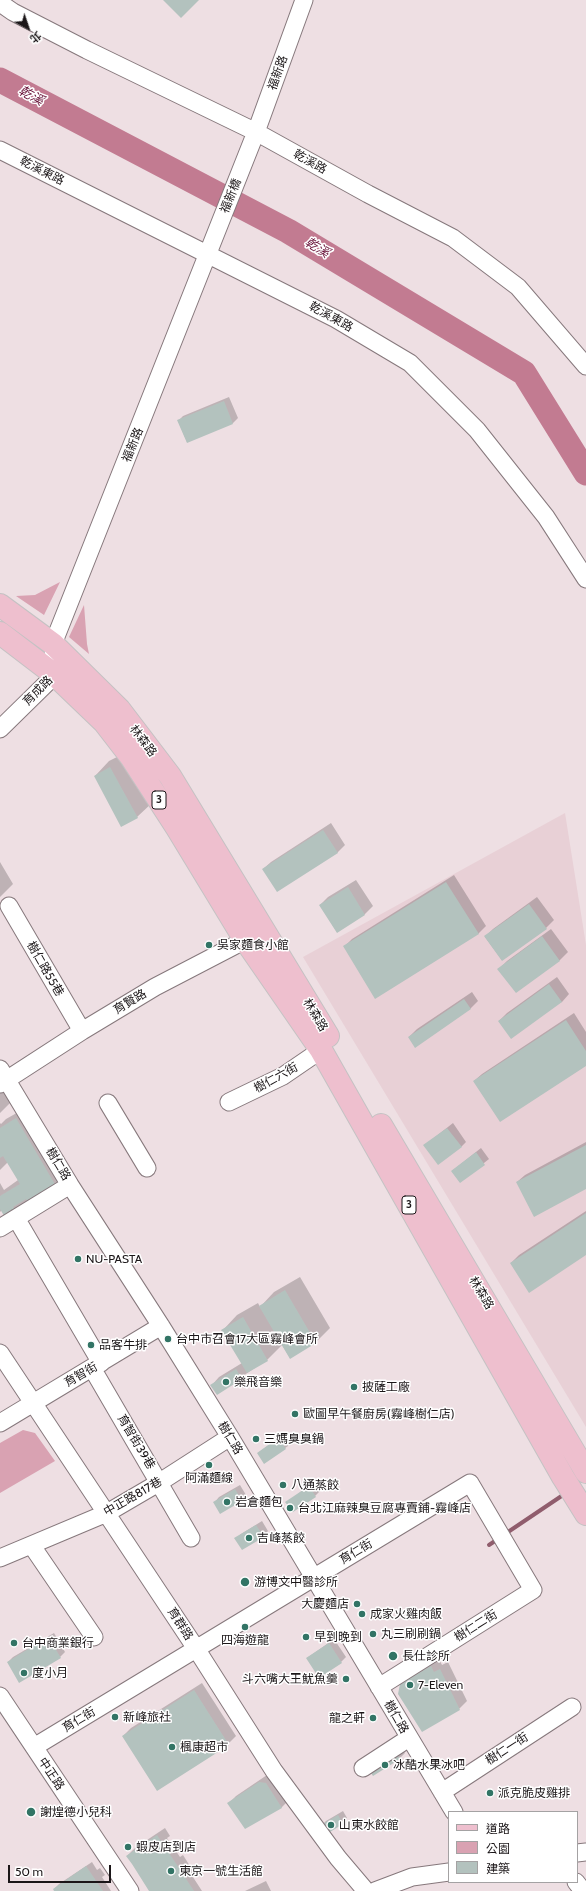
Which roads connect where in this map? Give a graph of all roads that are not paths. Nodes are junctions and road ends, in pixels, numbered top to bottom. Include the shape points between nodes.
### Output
1 (304, 0) edge
2 (0, 3) edge
3 (254, 138) junction
4 (0, 150) edge
5 (210, 250) junction
6 (586, 366) edge
7 (586, 579) edge
8 (0, 605) edge
9 (0, 633) edge
10 (54, 644) junction
11 (55, 675) junction
12 (0, 729) edge
13 (9, 906) dead end
14 (265, 930) junction
15 (245, 940) junction
16 (82, 1031) junction
17 (321, 1050) junction
18 (2, 1078) edge
19 (229, 1102) dead end
20 (108, 1103) dead end
21 (147, 1168) dead end
22 (70, 1185) junction
23 (16, 1218) junction
24 (0, 1228) edge
25 (162, 1326) junction
26 (0, 1353) edge
27 (97, 1365) junction
28 (34, 1402) junction
29 (0, 1423) edge
30 (230, 1437) junction
31 (584, 1468) edge
32 (160, 1482) junction
33 (583, 1510) edge
34 (107, 1513) junction
35 (192, 1538) dead end
36 (32, 1546) junction
37 (0, 1558) edge
38 (314, 1578) junction
39 (532, 1590) joint
40 (94, 1637) dead end
41 (197, 1650) junction
42 (380, 1687) junction
43 (0, 1696) edge
44 (572, 1707) dead end
45 (409, 1738) junction
46 (34, 1748) junction
47 (363, 1768) dead end
48 (442, 1792) junction
49 (453, 1811) edge
50 (448, 1872) edge
51 (130, 1891) edge
52 (366, 1891) edge
53 (375, 1891) edge

1 - 3 street, 福新路
2 - 3 street, 乾溪路
3 - 5 street, 福新橋
3 - 6 street, 乾溪路 via 453,238 518,287
4 - 5 street, 乾溪東路
5 - 7 street, 乾溪東路 via 410,363 477,430 546,517
5 - 10 street, 福新路
8 - 10 main road, 林森路 / 3
9 - 11 main road, 林森路 / 3
10 - 11 street, 育成路
10 - 14 main road, 林森路 / 3 via 119,709 170,776
11 - 12 street, 育成路
11 - 15 main road, 林森路 / 3 via 104,722 132,758
13 - 16 street, 樹仁路55巷
14 - 15 street, 育賢路
14 - 31 main road, 林森路 / 3
15 - 16 street, 育賢路 via 155,987
15 - 17 main road, 林森路 / 3
16 - 18 street, 育賢路
17 - 19 street, 樹仁六街 via 283,1076
17 - 33 main road, 林森路 / 3
18 - 22 street, 樹仁路
20 - 21 street
22 - 23 street
22 - 25 street, 樹仁路
23 - 24 street
23 - 27 street, 育智街39巷
25 - 27 street, 育智街
25 - 30 street, 樹仁路
26 - 28 street, 育群路
27 - 28 street, 育智街
27 - 32 street, 育智街39巷
28 - 29 street, 育智街
28 - 34 street, 育群路
30 - 32 street, 中正路817巷
30 - 38 street, 樹仁路
32 - 34 street, 中正路817巷
32 - 35 street, 育智街39巷
34 - 36 street, 中正路817巷
34 - 41 street, 育群路
36 - 37 street, 中正路817巷
36 - 40 street
38 - 39 street, 育仁街 via 470,1483
38 - 41 street, 育仁街
38 - 42 street, 樹仁路
39 - 42 street, 樹仁二街
41 - 46 street, 育仁街
41 - 52 street, 育群路 via 274,1771 338,1858
42 - 45 street, 樹仁路
43 - 46 street, 中正路
44 - 48 street, 樹仁一街
45 - 47 street
45 - 48 street, 樹仁路
46 - 51 street, 中正路
48 - 49 street, 樹仁路
50 - 53 street via 412,1877

